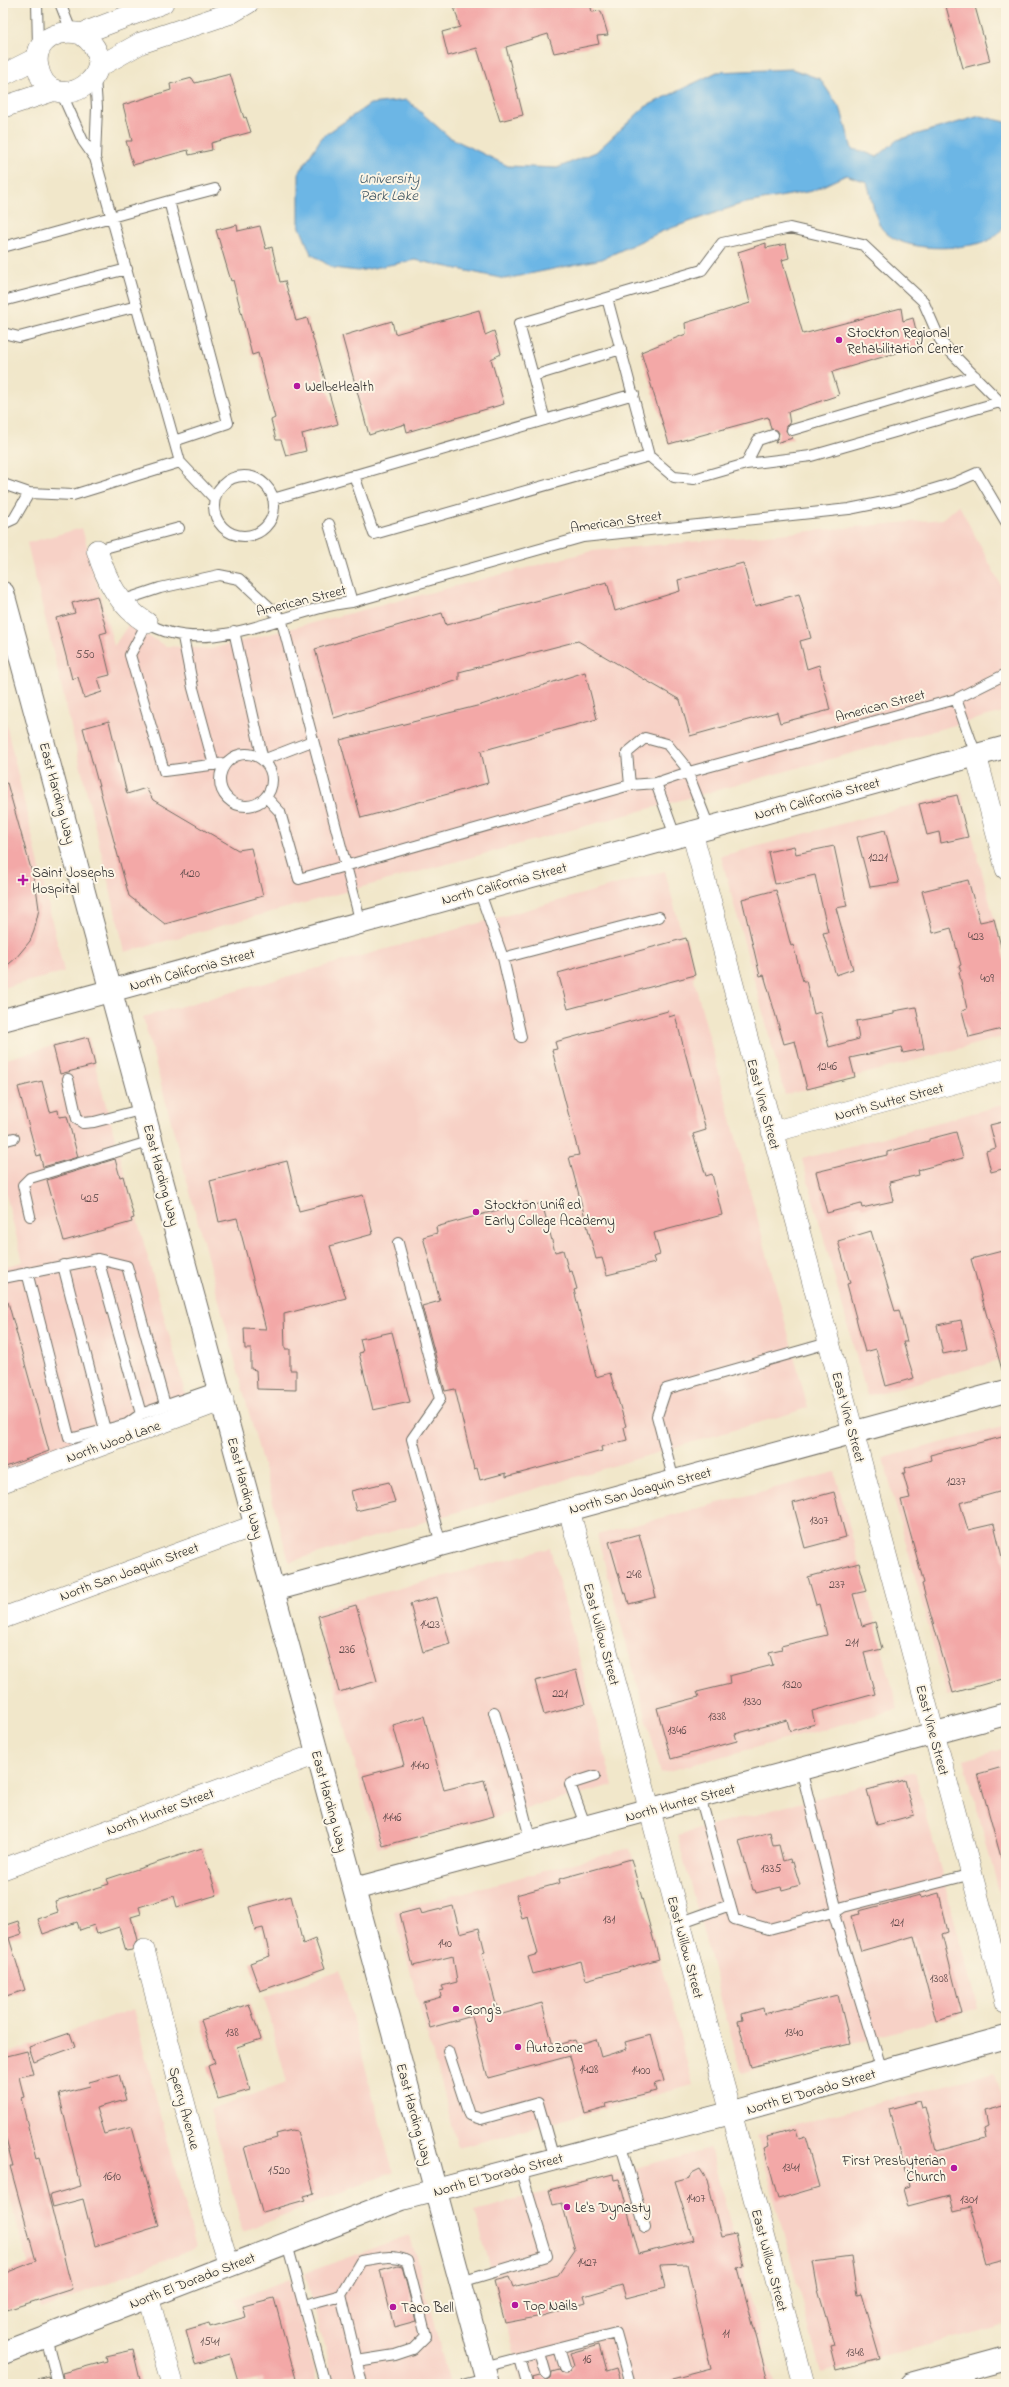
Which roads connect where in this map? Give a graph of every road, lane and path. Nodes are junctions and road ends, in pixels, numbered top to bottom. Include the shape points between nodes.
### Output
1 (37, 3) edge
2 (60, 3) edge
3 (163, 3) edge
4 (248, 3) edge
5 (76, 32) junction
6 (38, 55) junction
7 (96, 72) junction
8 (3, 75) edge
9 (58, 91) junction
10 (3, 107) edge
11 (95, 158) junction
12 (215, 189) dead end
13 (169, 201) junction
14 (112, 216) junction
15 (3, 247) edge
16 (127, 269) junction
17 (607, 298) junction
18 (3, 301) edge
19 (137, 306) junction
20 (3, 334) edge
21 (621, 349) junction
22 (533, 376) junction
23 (975, 376) junction
24 (634, 394) junction
25 (1003, 405) edge
26 (545, 420) junction
27 (792, 430) dead end
28 (773, 435) dead end
29 (174, 441) junction
30 (649, 456) junction
31 (180, 462) junction
32 (746, 464) junction
33 (354, 475) junction
34 (3, 484) edge
35 (29, 493) junction
36 (214, 498) junction
37 (273, 499) junction
38 (1006, 522) edge
39 (3, 524) edge
40 (329, 524) dead end
41 (180, 528) dead end
42 (97, 550) joint
43 (3, 593) edge
44 (121, 601) junction
45 (352, 602) junction
46 (281, 618) junction
47 (147, 623) junction
48 (234, 631) junction
49 (183, 636) junction
50 (1006, 674) edge
51 (956, 699) junction
52 (312, 740) junction
53 (1006, 747) edge
54 (976, 755) junction
55 (263, 760) junction
56 (226, 763) junction
57 (214, 765) junction
58 (689, 772) junction
59 (656, 783) junction
60 (630, 785) junction
61 (266, 797) junction
62 (692, 832) junction
63 (344, 867) junction
64 (1006, 869) edge
65 (478, 890) junction
66 (659, 917) dead end
67 (361, 922) junction
68 (503, 958) junction
69 (111, 991) junction
70 (3, 1020) edge
71 (521, 1037) dead end
72 (1006, 1069) edge
73 (68, 1079) dead end
74 (144, 1109) junction
75 (772, 1132) junction
76 (14, 1138) dead end
77 (3, 1141) edge
78 (152, 1141) junction
79 (30, 1216) dead end
80 (398, 1243) dead end
81 (98, 1259) junction
82 (63, 1265) junction
83 (27, 1272) junction
84 (3, 1278) edge
85 (828, 1343) junction
86 (1006, 1391) edge
87 (221, 1394) junction
88 (165, 1404) junction
89 (141, 1414) junction
90 (105, 1430) junction
91 (853, 1433) junction
92 (674, 1481) junction
93 (3, 1482) edge
94 (569, 1510) junction
95 (256, 1524) junction
96 (441, 1544) junction
97 (274, 1590) junction
98 (3, 1618) edge
99 (494, 1712) dead end
100 (1006, 1714) edge
101 (934, 1734) junction
102 (317, 1754) junction
103 (801, 1769) junction
104 (595, 1776) dead end
105 (700, 1796) junction
106 (649, 1810) junction
107 (586, 1827) junction
108 (531, 1842) junction
109 (3, 1869) edge
110 (972, 1874) junction
111 (354, 1889) junction
112 (730, 1906) junction
113 (837, 1911) junction
114 (679, 1923) junction
115 (144, 1950) dead end
116 (1006, 2002) edge
117 (1006, 2037) edge
118 (448, 2051) dead end
119 (882, 2071) junction
120 (730, 2113) junction
121 (620, 2142) junction
122 (554, 2159) junction
123 (520, 2168) junction
124 (436, 2190) junction
125 (645, 2226) dead end
126 (287, 2244) junction
127 (229, 2266) junction
128 (461, 2282) junction
129 (341, 2295) junction
130 (148, 2297) junction
131 (304, 2305) junction
132 (46, 2337) junction
133 (559, 2348) junction
134 (3, 2353) edge
135 (540, 2353) junction
136 (520, 2358) junction
137 (1006, 2358) edge
138 (357, 2362) junction
139 (565, 2368) dead end
140 (546, 2374) dead end
141 (966, 2377) edge
142 (481, 2379) edge
143 (58, 2384) edge
144 (173, 2384) edge
145 (325, 2384) edge
146 (362, 2384) edge
147 (528, 2384) edge
148 (630, 2384) edge
149 (804, 2384) edge
150 (911, 2384) edge

1 - 6 lane
2 - 5 lane
3 - 5 street
4 - 7 street via 231,14 141,43
5 - 6 street via 61,32 51,36
5 - 7 street via 95,48
6 - 8 street
6 - 9 street via 39,72 44,82
7 - 9 street via 80,90
7 - 11 lane
9 - 10 street
9 - 11 lane via 83,141
11 - 14 lane
12 - 13 lane
13 - 14 lane
13 - 29 lane via 228,423
14 - 15 lane
14 - 16 lane
16 - 18 lane
16 - 19 lane
17 - 21 lane
17 - 22 lane via 519,324
17 - 23 lane via 702,270 722,243 790,228 863,245 923,301 941,342
19 - 20 lane via 19,337
19 - 29 lane
21 - 22 lane
21 - 24 lane
22 - 26 lane
23 - 25 lane
23 - 27 lane
24 - 26 lane
24 - 30 lane
25 - 32 lane via 811,456
26 - 33 lane
28 - 32 lane via 758,440
29 - 31 lane
30 - 32 lane via 674,477 694,479
30 - 33 lane via 374,534
31 - 35 lane via 73,495
31 - 36 lane
33 - 37 lane
34 - 35 lane
35 - 39 lane via 14,519
36 - 37 lane via 225,482 243,475 262,482 269,489
36 - 37 lane via 215,518 220,526 228,533 248,537 258,534 269,523 274,509
38 - 45 lane, American Street via 977,473 954,483 904,498 849,509 583,537
40 - 45 lane
41 - 42 lane
42 - 44 street via 110,585
43 - 69 street, East Harding Way
44 - 46 lane via 160,588 219,575 238,579
44 - 47 street
45 - 46 lane, American Street via 331,604
46 - 48 lane, American Street
46 - 52 lane
47 - 49 lane, American Street via 170,634
47 - 57 lane via 130,655 164,771
48 - 49 lane, American Street via 201,638
48 - 55 lane
49 - 57 lane via 193,688
50 - 51 lane, American Street
51 - 54 lane
51 - 58 lane, American Street
52 - 55 lane
52 - 63 lane
53 - 54 street, North California Street
54 - 62 street, North California Street
54 - 64 street
55 - 56 lane via 248,753 232,757
55 - 61 lane via 269,766 272,782
56 - 57 lane
56 - 61 lane via 221,771 220,780 226,797 242,806 251,806
58 - 59 lane, American Street
58 - 60 lane via 667,744 645,738 627,753
58 - 62 lane
59 - 60 lane, American Street
59 - 62 lane
60 - 63 lane, American Street via 429,840
61 - 63 lane, American Street via 280,812 299,879
62 - 65 street, North California Street
62 - 75 street, East Vine Street
63 - 67 lane
65 - 67 street, North California Street
65 - 68 lane
66 - 68 lane
67 - 69 street, North California Street
68 - 71 lane
69 - 70 street, North California Street
69 - 74 street, East Harding Way
72 - 75 street, North Sutter Street
73 - 74 lane via 77,1119 83,1123
74 - 78 street, East Harding Way
75 - 85 street, East Vine Street
76 - 77 lane
78 - 79 lane via 30,1178 23,1185
78 - 87 street, East Harding Way
80 - 96 lane via 440,1399 412,1439
81 - 82 lane
81 - 88 lane via 127,1266
81 - 89 lane
82 - 83 lane
82 - 90 lane
83 - 84 lane
83 - 90 lane via 69,1437
85 - 91 street, East Vine Street
85 - 92 lane via 666,1389 657,1416
86 - 91 street, North San Joaquin Street
87 - 88 lane
87 - 93 street, North Wood Lane
87 - 95 street, East Harding Way
88 - 89 lane
89 - 90 lane via 127,1424
91 - 92 street, North San Joaquin Street
91 - 101 street, East Vine Street
92 - 94 street, North San Joaquin Street
94 - 96 street, North San Joaquin Street
94 - 106 street, East Willow Street
95 - 97 street, East Harding Way
95 - 98 street, North San Joaquin Street
96 - 97 street, North San Joaquin Street
97 - 102 street, East Harding Way
99 - 108 lane
100 - 101 street, North Hunter Street
101 - 103 street, North Hunter Street
101 - 110 street, East Vine Street
102 - 109 street, North Hunter Street
102 - 111 street, East Harding Way
103 - 105 street, North Hunter Street
103 - 113 lane
104 - 107 lane via 570,1784
105 - 106 street, North Hunter Street
105 - 112 lane
106 - 107 street, North Hunter Street
106 - 114 street, East Willow Street
107 - 108 street, North Hunter Street
108 - 111 street, North Hunter Street
110 - 113 lane via 843,1907
110 - 116 street, East Vine Street
111 - 124 street, East Harding Way
112 - 113 lane via 734,1919 769,1929
112 - 114 lane
113 - 119 lane via 835,1918
114 - 120 street, East Willow Street
115 - 127 street, Sperry Avenue
117 - 119 street, North El Dorado Street
118 - 122 lane via 469,2114 481,2119 538,2102
119 - 120 street, North El Dorado Street
120 - 121 street, North El Dorado Street
120 - 149 street, East Willow Street
121 - 122 street, North El Dorado Street
121 - 125 lane
122 - 123 street, North El Dorado Street
123 - 124 street, North El Dorado Street
123 - 128 lane via 547,2256
124 - 126 street, North El Dorado Street via 402,2199
124 - 128 street, East Harding Way
126 - 127 street, North El Dorado Street
126 - 131 lane
127 - 130 street, North El Dorado Street
128 - 142 street, East Harding Way
129 - 131 lane
129 - 138 lane
129 - 138 lane via 361,2261 389,2257 407,2261 426,2336 413,2349
130 - 132 street, North El Dorado Street
130 - 144 street
131 - 145 lane
132 - 134 street, North El Dorado Street
132 - 143 lane
133 - 135 lane
133 - 139 lane
133 - 148 lane via 616,2333
135 - 136 lane
135 - 140 lane
136 - 142 lane
136 - 147 lane
137 - 141 street
138 - 146 lane
141 - 150 street

